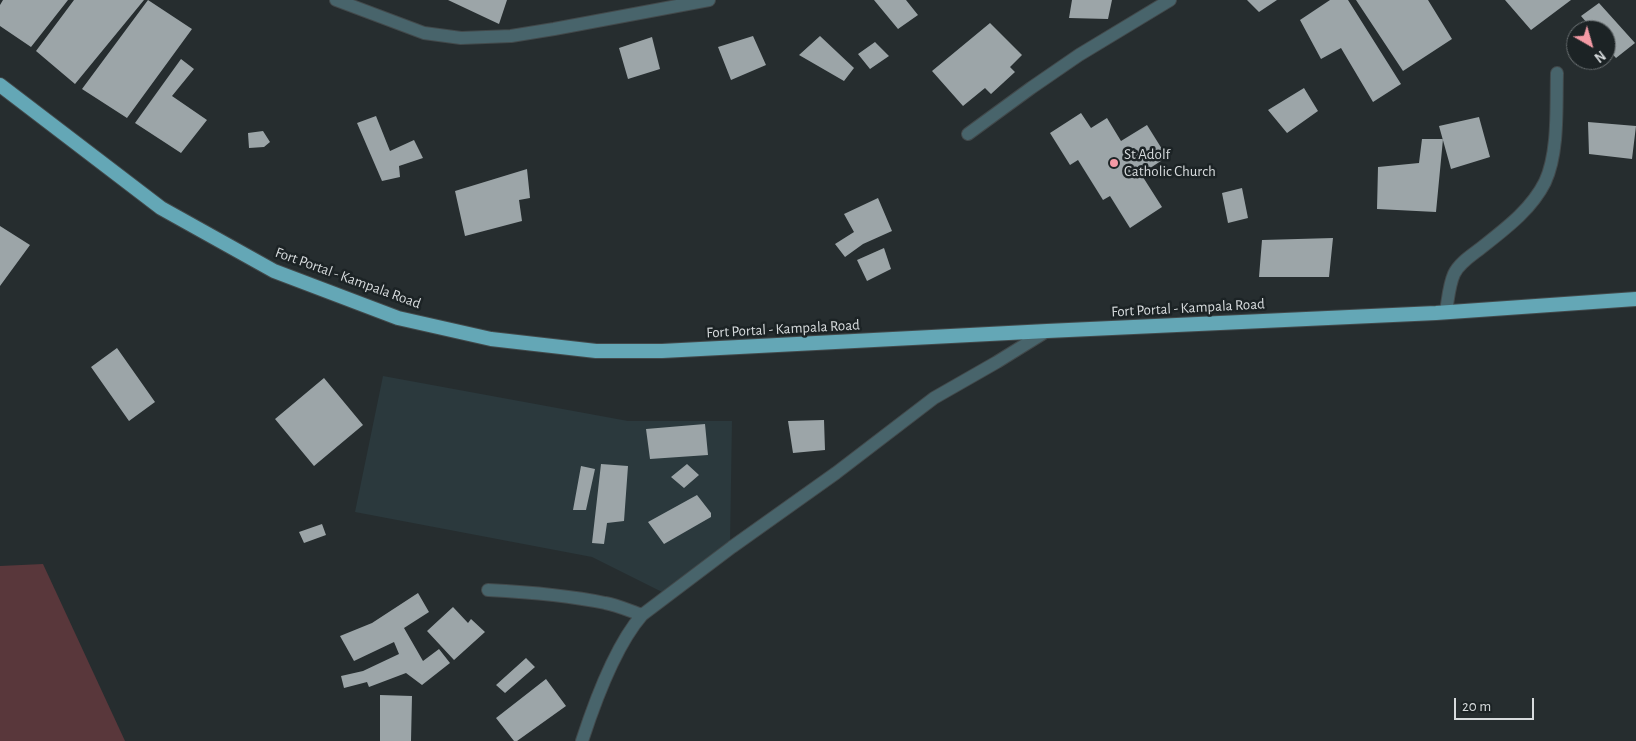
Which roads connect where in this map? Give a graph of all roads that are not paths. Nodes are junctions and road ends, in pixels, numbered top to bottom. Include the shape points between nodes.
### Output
1 (336, 0) edge
2 (709, 0) edge
3 (1170, 0) edge
4 (1557, 73) dead end
5 (0, 86) edge
6 (968, 134) dead end
7 (1636, 299) edge
8 (1446, 312) junction
9 (1047, 331) junction
10 (488, 590) dead end
11 (642, 614) junction
12 (582, 741) edge

1 - 2 street via 424,32 461,38 512,36
3 - 6 street via 1079,55
4 - 8 street via 1554,148 1544,185 1510,225 1465,260 1454,273
5 - 9 highway, Fort Portal - Kampala Road via 161,208 274,271 398,318 491,339 596,351 662,351
7 - 8 highway, Fort Portal - Kampala Road
8 - 9 highway, Fort Portal - Kampala Road
9 - 11 street via 934,398
10 - 11 street via 567,596
11 - 12 street via 613,662

